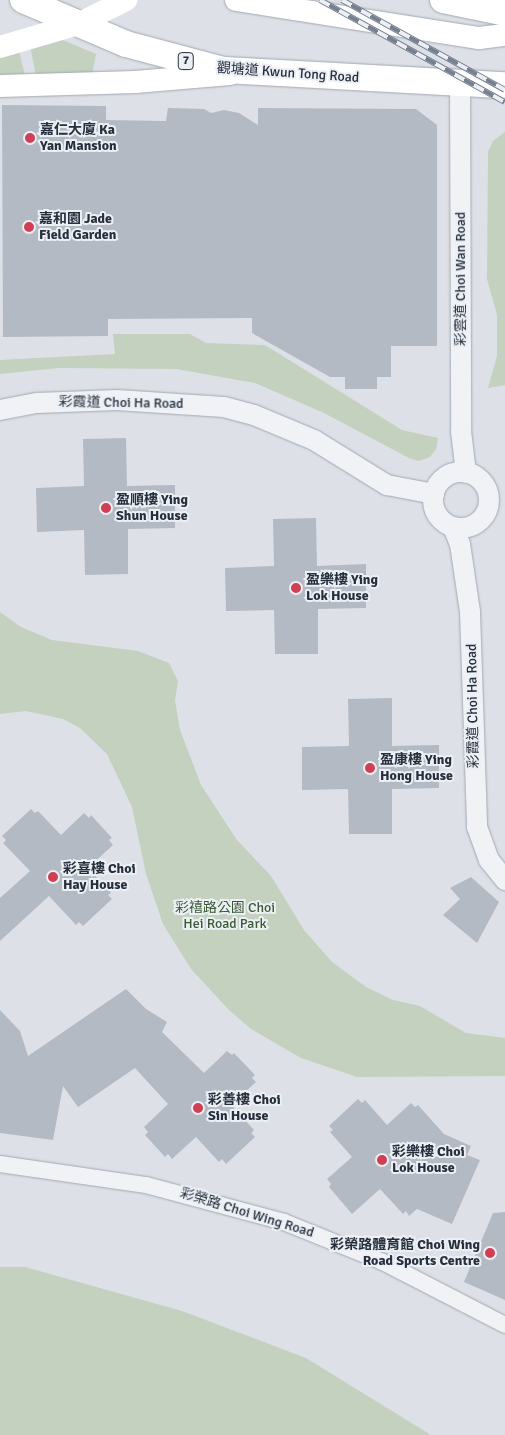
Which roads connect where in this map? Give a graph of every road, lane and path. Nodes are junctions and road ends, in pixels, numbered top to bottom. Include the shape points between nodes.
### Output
1 (23, 0) edge
2 (107, 0) edge
3 (126, 0) edge
4 (236, 0) edge
5 (443, 0) edge
6 (505, 13) edge
7 (505, 35) edge
8 (0, 36) edge
9 (0, 47) edge
10 (248, 72) junction
11 (460, 84) junction
12 (505, 85) edge
13 (0, 86) edge
14 (0, 410) edge
15 (466, 473) junction
16 (434, 494) junction
17 (453, 527) junction
18 (505, 880) edge
19 (0, 1164) edge
20 (505, 1325) edge

1 - 10 highway, 觀塘道 Kwun Tong Road / 7 via 69,22 152,52 202,66
2 - 8 main road via 63,19
3 - 9 main road, bridge via 78,24
4 - 7 main road via 479,38
5 - 6 highway
10 - 11 highway, 觀塘道 Kwun Tong Road / 7
10 - 13 main road via 135,82
11 - 12 highway, 觀塘道 Kwun Tong Road / 7
11 - 15 street, 彩雲道 Choi Wan Road via 461,430
14 - 16 street, 彩霞道 Choi Ha Road via 37,402 117,400 224,408 254,415 314,440 387,485
15 - 16 street via 446,477
15 - 17 street via 482,482 488,504 476,524
16 - 17 street, 彩霞道 Choi Ha Road via 438,517
17 - 18 street, 彩霞道 Choi Ha Road via 460,544 470,612 477,827 489,860
19 - 20 street, 彩榮路 Choi Wing Road via 146,1185 284,1222 383,1262

